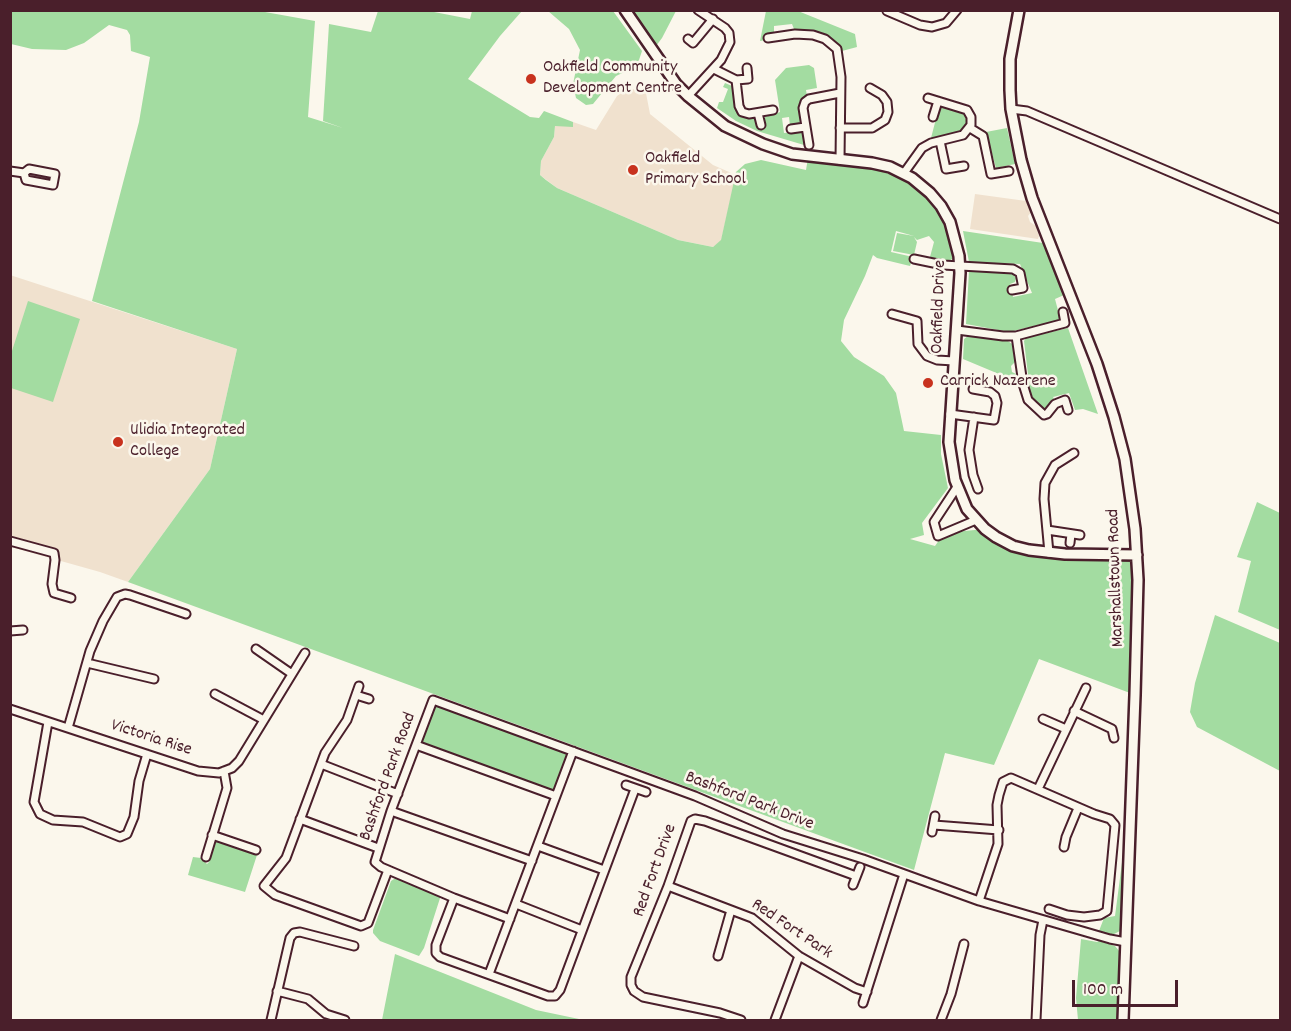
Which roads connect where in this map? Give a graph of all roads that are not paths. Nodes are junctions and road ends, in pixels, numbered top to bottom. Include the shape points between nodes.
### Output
1 (625, 10) edge
2 (698, 10) edge
3 (957, 10) edge
4 (1019, 10) edge
5 (887, 11) edge
6 (713, 19) junction
7 (768, 38) dead end
8 (693, 43) dead end
9 (747, 68) dead end
10 (714, 69) junction
11 (736, 80) junction
12 (870, 88) dead end
13 (840, 93) junction
14 (688, 96) junction
15 (928, 98) dead end
16 (938, 101) junction
17 (1011, 109) junction
18 (773, 110) dead end
19 (758, 113) junction
20 (933, 117) dead end
21 (760, 125) dead end
22 (805, 127) junction
23 (840, 128) junction
24 (970, 128) junction
25 (791, 129) dead end
26 (940, 141) junction
27 (808, 145) dead end
28 (840, 160) junction
29 (964, 166) dead end
30 (10, 171) edge
31 (1009, 171) dead end
32 (24, 173) dead end
33 (904, 173) junction
34 (1281, 219) edge
35 (914, 259) dead end
36 (960, 266) junction
37 (1012, 290) dead end
38 (1063, 312) dead end
39 (892, 314) dead end
40 (957, 330) junction
41 (1016, 336) junction
42 (954, 361) junction
43 (973, 389) dead end
44 (1068, 410) dead end
45 (950, 414) junction
46 (974, 417) junction
47 (1074, 453) dead end
48 (957, 487) junction
49 (978, 489) dead end
50 (976, 520) junction
51 (1047, 530) junction
52 (1071, 534) junction
53 (1080, 535) dead end
54 (10, 541) edge
55 (1070, 543) dead end
56 (1050, 553) junction
57 (1137, 555) junction
58 (70, 598) dead end
59 (186, 614) dead end
60 (23, 630) dead end
61 (10, 631) edge
62 (256, 649) dead end
63 (305, 653) dead end
64 (87, 663) junction
65 (292, 674) junction
66 (154, 679) dead end
67 (359, 686) dead end
68 (1086, 688) dead end
69 (215, 693) dead end
70 (356, 695) junction
71 (369, 699) dead end
72 (433, 700) joint
73 (10, 709) edge
74 (1074, 711) junction
75 (1043, 719) dead end
76 (264, 720) junction
77 (48, 722) junction
78 (68, 728) junction
79 (1066, 729) junction
80 (1114, 738) dead end
81 (417, 745) junction
82 (573, 751) junction
83 (147, 754) junction
84 (321, 764) junction
85 (224, 771) junction
86 (626, 785) dead end
87 (635, 789) junction
88 (1038, 789) junction
89 (646, 792) dead end
90 (398, 794) junction
91 (556, 796) junction
92 (1078, 808) junction
93 (391, 811) junction
94 (300, 819) junction
95 (934, 824) dead end
96 (999, 830) junction
97 (212, 836) junction
98 (538, 846) junction
99 (1064, 847) dead end
100 (378, 848) junction
101 (255, 850) dead end
102 (206, 857) dead end
103 (532, 861) junction
104 (860, 867) dead end
105 (388, 870) junction
106 (604, 870) junction
107 (904, 874) junction
108 (856, 876) junction
109 (853, 885) dead end
110 (668, 886) junction
111 (454, 898) junction
112 (979, 902) junction
113 (516, 904) junction
114 (1048, 909) dead end
115 (731, 910) junction
116 (510, 919) junction
117 (1043, 920) junction
118 (582, 930) junction
119 (1126, 942) junction
120 (964, 944) dead end
121 (354, 946) dead end
122 (718, 956) dead end
123 (799, 956) junction
124 (489, 974) junction
125 (277, 991) junction
126 (867, 992) junction
127 (863, 1002) dead end
128 (271, 1020) edge
129 (345, 1020) edge
130 (741, 1020) edge
131 (776, 1020) edge
132 (941, 1020) edge
133 (1036, 1020) edge
134 (1122, 1020) edge

1 - 14 main road, Oakfield Drive via 666,72
2 - 6 street
3 - 5 street via 950,21 932,27
4 - 17 main road, Marshallstown Road via 1010,59
6 - 8 street
6 - 10 street via 727,30 730,39
7 - 13 street via 813,35 834,45 840,60
9 - 11 street via 748,79
10 - 11 street
10 - 14 street
11 - 19 street via 740,110
12 - 23 street via 887,100 885,120 866,129
13 - 22 street via 805,101
13 - 23 street
14 - 28 main road, Oakfield Drive via 725,126 763,144
15 - 16 street
16 - 20 street
16 - 24 street via 967,110
17 - 34 street via 1027,111
17 - 57 main road, Marshallstown Road via 1032,198 1114,417 1125,459
18 - 19 street
19 - 21 street
22 - 25 street
22 - 27 street
23 - 28 street
24 - 26 street via 963,135
24 - 31 street via 983,136 991,174
26 - 29 street via 946,169
26 - 33 street via 922,148
28 - 33 main road, Oakfield Drive via 880,165
30 - 32 street
33 - 36 main road, Oakfield Drive via 943,208 955,235
35 - 36 street
36 - 37 street via 1015,269 1020,273 1023,288
36 - 40 main road, Oakfield Drive
38 - 41 street via 1065,323
39 - 42 street via 917,321 918,346 927,356
40 - 41 street
40 - 42 main road, Oakfield Drive
41 - 44 street via 1028,400 1044,415 1065,400
42 - 45 main road, Oakfield Drive
43 - 46 street via 993,394 996,400 994,420
45 - 46 street
45 - 48 main road, Oakfield Drive via 951,462
46 - 49 street via 969,450
47 - 51 street via 1057,463 1046,479
48 - 50 main road, Oakfield Drive
48 - 50 street via 934,522 938,536
50 - 56 main road, Oakfield Drive via 1003,541
51 - 52 street
51 - 56 street
52 - 53 street
52 - 55 street
54 - 58 street via 54,554 54,593
56 - 57 main road, Oakfield Drive
57 - 119 main road, Marshallstown Road
59 - 64 street via 121,595 103,621
60 - 61 street
62 - 65 street
63 - 65 street
64 - 66 street
64 - 78 street
65 - 76 street
67 - 70 street
68 - 74 street
69 - 76 street
70 - 71 street
70 - 84 street via 347,720
72 - 81 street, Bashford Park Road
72 - 82 street, Bashford Park Drive
73 - 77 street, Victoria Rise
74 - 79 street
74 - 80 street via 1112,729
75 - 79 street
76 - 85 street via 239,761
77 - 78 street, Victoria Rise
77 - 83 street via 34,802 40,814 53,820 83,822 113,836 125,836 134,817
78 - 83 street, Victoria Rise
79 - 88 street
81 - 90 street, Bashford Park Road
81 - 91 street
82 - 91 street
82 - 107 street, Bashford Park Drive via 783,834
83 - 85 street, Victoria Rise via 202,772
84 - 90 street
84 - 94 street
85 - 97 street via 227,790
86 - 87 street
87 - 89 street
87 - 106 street
88 - 92 street
88 - 96 street via 1013,778 1004,781 998,800
90 - 93 street, Bashford Park Road
91 - 98 street
92 - 99 street
92 - 114 street via 1115,824 1108,909 1088,917
93 - 100 street, Bashford Park Road
93 - 103 street
94 - 100 street
94 - 105 street via 286,858 264,886 275,894 361,926 368,923
95 - 96 street
96 - 112 street
97 - 101 street
97 - 102 street
98 - 103 street
98 - 106 street
100 - 105 street, Bashford Park Road via 375,862
103 - 113 street
104 - 108 street
105 - 111 street
106 - 118 street
107 - 112 street, Bashford Park Drive
107 - 126 street
108 - 109 street
108 - 110 street, Red Fort Drive via 695,819 688,826
110 - 115 street, Red Fort Park
110 - 130 street, Red Fort Drive via 631,977 631,987 643,997
111 - 116 street
111 - 124 street via 436,953
112 - 117 street, Bashford Park Drive
113 - 116 street
113 - 118 street
115 - 122 street, Red Fort Park
115 - 123 street, Red Fort Park via 754,919
116 - 124 street
117 - 119 street, Bashford Park Drive
117 - 133 street
118 - 124 street via 555,996
119 - 134 main road, Marshallstown Road
120 - 132 street
121 - 125 street via 294,933
123 - 126 street, Red Fort Park
123 - 131 street
125 - 128 street
125 - 129 street via 308,999 326,1014
126 - 127 street

